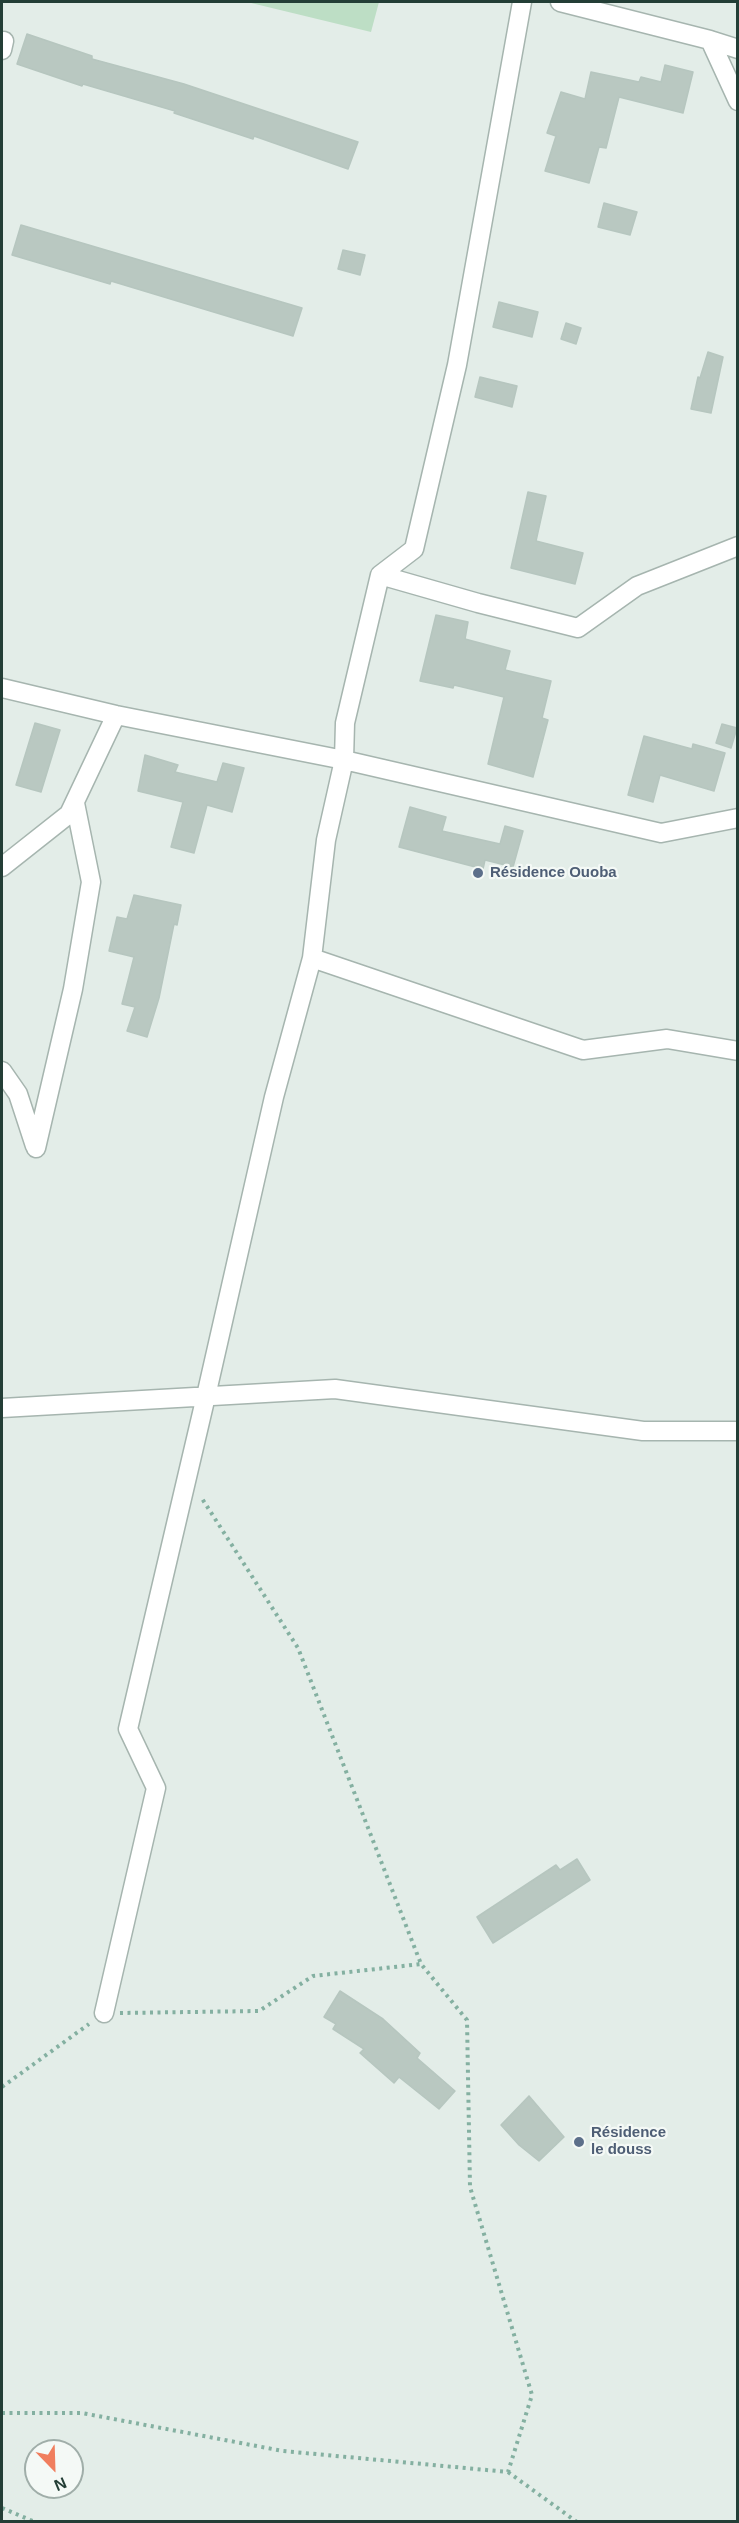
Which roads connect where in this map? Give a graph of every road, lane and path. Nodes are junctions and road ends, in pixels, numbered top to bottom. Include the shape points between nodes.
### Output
1 (522, 2) edge
2 (560, 2) edge
3 (710, 40) junction
4 (738, 49) edge
5 (738, 101) edge
6 (738, 546) edge
7 (380, 575) junction
8 (2, 688) edge
9 (116, 715) junction
10 (344, 760) junction
11 (75, 803) junction
12 (738, 818) edge
13 (2, 867) edge
14 (312, 958) junction
15 (738, 1051) edge
16 (2, 1071) edge
17 (207, 1396) junction
18 (2, 1408) edge
19 (738, 1431) edge
20 (188, 1476) junction
21 (421, 1964) junction
22 (104, 2013) junction
23 (2, 2087) edge
24 (2, 2413) edge
25 (508, 2472) junction
26 (2, 2508) edge
27 (35, 2522) edge
28 (577, 2522) edge

1 - 7 street via 457,365 414,549
2 - 3 street
3 - 4 street
3 - 5 street
6 - 7 street via 637,586 578,628
7 - 10 street via 345,723
8 - 9 street
9 - 10 street
9 - 11 street
10 - 12 street via 661,833
10 - 14 street via 326,840
11 - 13 street via 69,814
11 - 16 street via 92,882 74,989 36,1148 18,1094
14 - 15 street via 583,1050 667,1039
14 - 17 street via 274,1097
17 - 18 street
17 - 19 street via 335,1389 643,1431
17 - 20 street
20 - 21 path via 298,1648
20 - 22 street via 128,1729 156,1788
21 - 22 path via 313,1976 259,2010
21 - 25 path via 467,2020 470,2187 532,2395
22 - 23 path
24 - 25 path via 82,2413 283,2451
25 - 28 path
26 - 27 path

